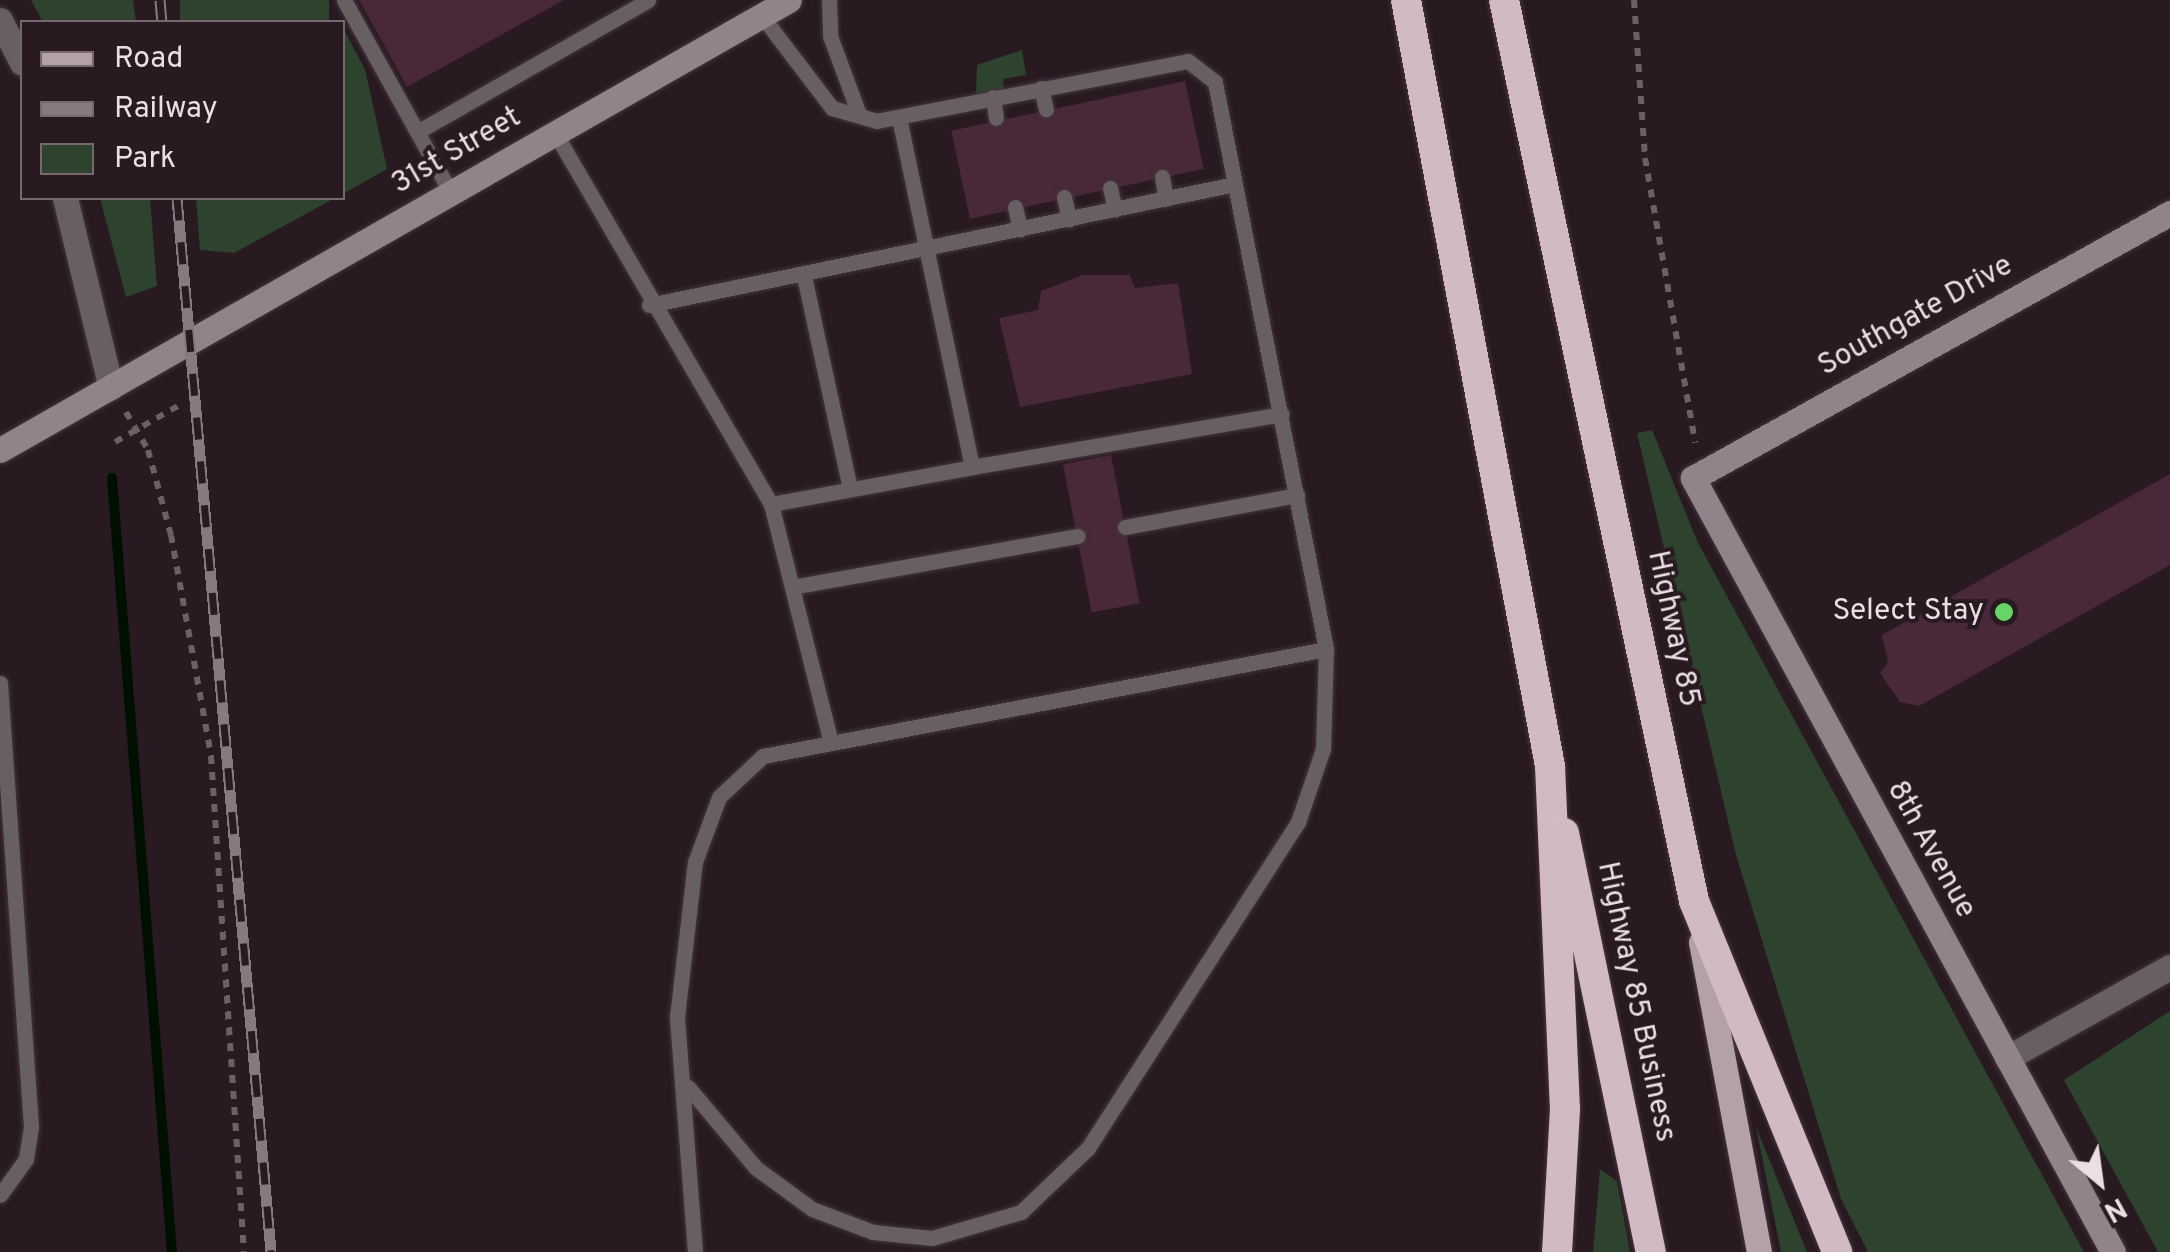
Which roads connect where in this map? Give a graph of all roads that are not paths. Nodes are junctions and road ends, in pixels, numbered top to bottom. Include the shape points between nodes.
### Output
1 (344, 0) edge
2 (648, 0) edge
3 (789, 0) edge
4 (829, 0) edge
5 (1406, 0) edge
6 (1504, 0) edge
7 (762, 16) junction
8 (0, 20) edge
9 (20, 60) edge
10 (1140, 70) junction
11 (1089, 80) junction
12 (1041, 88) junction
13 (1143, 90) dead end
14 (992, 97) junction
15 (1092, 100) dead end
16 (1046, 109) dead end
17 (859, 114) junction
18 (899, 118) junction
19 (996, 118) dead end
20 (417, 132) junction
21 (555, 133) junction
22 (1162, 177) dead end
23 (1235, 184) junction
24 (1110, 188) dead end
25 (450, 193) junction
26 (1064, 197) dead end
27 (1166, 199) junction
28 (66, 200) edge
29 (1015, 208) dead end
30 (1115, 209) junction
31 (2170, 213) edge
32 (1069, 219) junction
33 (1020, 230) junction
34 (928, 247) junction
35 (804, 276) junction
36 (649, 305) junction
37 (111, 388) junction
38 (1281, 414) junction
39 (0, 450) edge
40 (972, 467) junction
41 (1693, 478) joint
42 (850, 489) junction
43 (1297, 495) junction
44 (771, 504) junction
45 (1125, 527) dead end
46 (1078, 536) dead end
47 (797, 586) junction
48 (1326, 649) junction
49 (0, 683) edge
50 (831, 742) junction
51 (1550, 766) junction
52 (1694, 901) junction
53 (2170, 967) edge
54 (2007, 1058) junction
55 (688, 1087) junction
56 (0, 1195) edge
57 (695, 1252) edge
58 (1557, 1252) edge
59 (1651, 1252) edge
60 (1759, 1252) edge
61 (1837, 1252) edge
62 (2113, 1252) edge

1 - 20 lane
2 - 20 lane
3 - 7 street, 31st Street
4 - 17 lane via 830,36
5 - 51 highway
6 - 52 highway, Highway 85
7 - 17 lane via 810,86 832,108
7 - 21 street, 31st Street
8 - 9 street
10 - 11 lane
10 - 13 lane
10 - 23 lane via 1188,61 1215,82
11 - 12 lane
11 - 15 lane
12 - 14 lane
12 - 16 lane
14 - 18 lane
14 - 19 lane
17 - 18 lane
18 - 34 lane
20 - 25 lane
21 - 25 street, 31st Street
21 - 36 lane
22 - 27 lane
23 - 27 lane
23 - 38 lane
24 - 30 lane
25 - 37 street, 31st Street
26 - 32 lane
27 - 30 lane
28 - 37 street
29 - 33 lane
30 - 32 lane
31 - 41 street, Southgate Drive
32 - 33 lane
33 - 34 lane
34 - 35 lane
34 - 40 lane
35 - 36 lane
35 - 42 lane
36 - 44 lane
37 - 39 street, 31st Street
38 - 40 lane
38 - 43 lane
40 - 42 lane
41 - 54 street, 8th Avenue
42 - 44 lane
43 - 45 lane
43 - 48 lane
44 - 47 lane
46 - 47 lane
47 - 50 lane
48 - 50 lane
48 - 55 lane via 1323,748 1298,822 1088,1148 1021,1212 932,1238 873,1232 812,1208 756,1168
49 - 56 lane via 31,1127 26,1159
50 - 55 lane via 763,756 719,796 682,941 677,1017
51 - 58 highway via 1564,1110
51 - 59 highway, Highway 85 Business
52 - 60 main road
52 - 61 highway, Highway 85
53 - 54 street
54 - 62 street, 8th Avenue
55 - 57 lane

